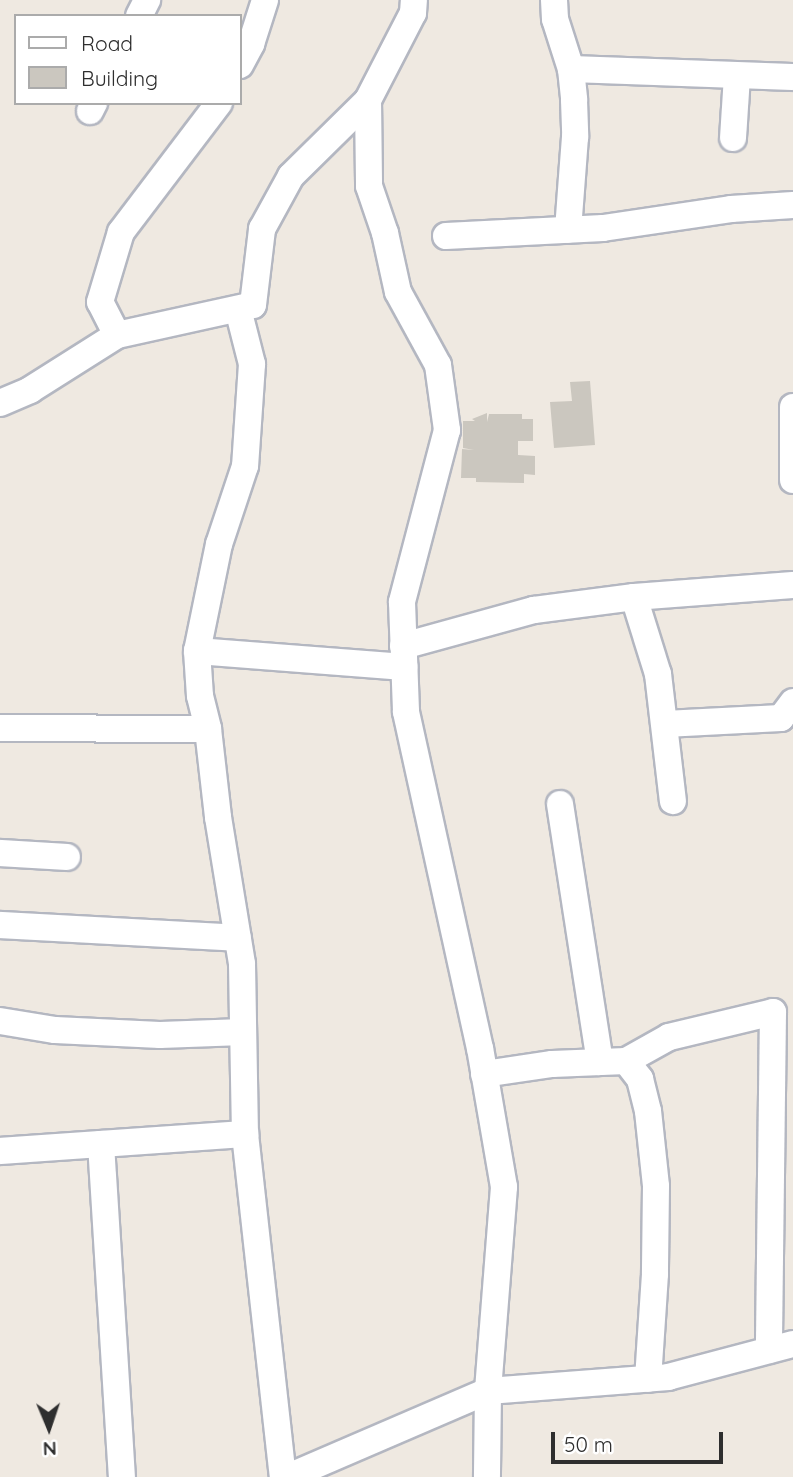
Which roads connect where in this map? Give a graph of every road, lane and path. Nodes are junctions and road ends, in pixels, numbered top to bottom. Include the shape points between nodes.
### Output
1 (265, 0) edge
2 (414, 0) edge
3 (554, 0) edge
4 (242, 61) edge
5 (571, 69) junction
6 (737, 76) junction
7 (793, 77) edge
8 (368, 100) junction
9 (217, 105) edge
10 (733, 138) dead end
11 (793, 205) edge
12 (568, 230) junction
13 (446, 236) dead end
14 (238, 309) junction
15 (117, 335) junction
16 (0, 404) edge
17 (793, 407) edge
18 (793, 480) edge
19 (793, 585) edge
20 (634, 597) junction
21 (197, 651) junction
22 (404, 657) junction
23 (793, 702) edge
24 (665, 724) junction
25 (0, 728) edge
26 (208, 729) junction
27 (673, 801) dead end
28 (560, 804) dead end
29 (0, 853) edge
30 (67, 857) dead end
31 (0, 925) edge
32 (238, 938) junction
33 (783, 1008) edge
34 (0, 1021) edge
35 (243, 1032) junction
36 (626, 1061) junction
37 (600, 1062) junction
38 (485, 1074) junction
39 (245, 1134) junction
40 (101, 1144) junction
41 (0, 1151) edge
42 (781, 1347) edge
43 (648, 1379) junction
44 (488, 1391) junction
45 (122, 1477) edge
46 (286, 1477) edge
47 (487, 1477) edge

1 - 4 street
2 - 8 street via 413,13
3 - 5 street via 555,19
5 - 6 street
5 - 12 street via 575,137
6 - 7 street
6 - 10 street
8 - 14 street via 291,177 262,229 253,305
8 - 22 street via 369,186 398,292 438,365 447,430 402,602
9 - 15 street via 121,232 100,302
11 - 12 street via 730,208 603,229
12 - 13 street
14 - 15 street
14 - 21 street via 252,364 245,466 219,544
15 - 16 street
17 - 18 street
19 - 20 street
20 - 22 street via 534,610
20 - 24 street via 657,674
21 - 22 street
21 - 26 street
22 - 38 street via 406,712
23 - 24 street via 781,718
24 - 27 street
25 - 26 street
26 - 32 street
28 - 37 street
29 - 30 street
31 - 32 street
32 - 35 street
33 - 36 street via 669,1037
33 - 42 street
34 - 35 street via 55,1030 160,1035
35 - 39 street
36 - 37 street
36 - 43 street via 640,1079 648,1111 656,1186
37 - 38 street
38 - 44 street via 504,1187
39 - 40 street
39 - 46 street
40 - 41 street
40 - 45 street
42 - 43 street
43 - 44 street
44 - 46 street
44 - 47 street

